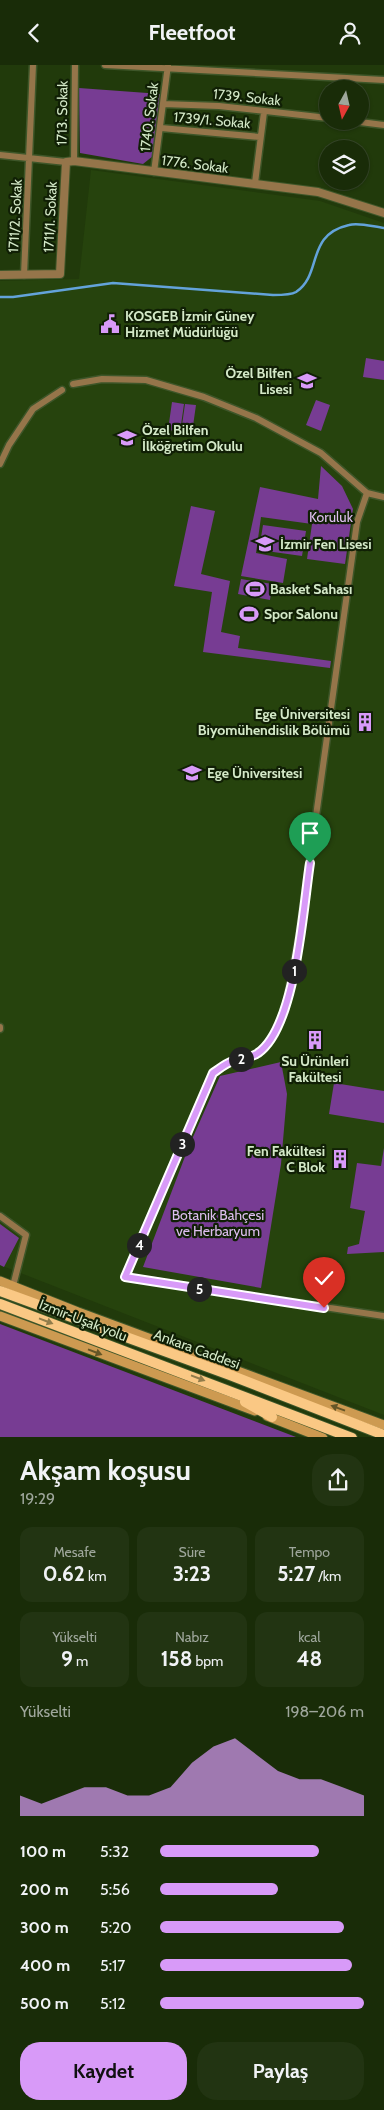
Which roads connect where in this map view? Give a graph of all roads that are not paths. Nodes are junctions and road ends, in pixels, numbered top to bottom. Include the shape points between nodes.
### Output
1 (33, 65) edge
2 (75, 65) edge
3 (105, 65) edge
4 (168, 66) edge
5 (242, 68) edge
6 (384, 80) edge
7 (163, 103) junction
8 (264, 112) junction
9 (319, 117) edge
10 (369, 123) edge
11 (384, 125) edge
12 (161, 128) junction
13 (260, 137) junction
14 (0, 155) edge
15 (30, 158) junction
16 (70, 161) junction
17 (154, 172) junction
18 (255, 183) junction
19 (384, 213) edge
20 (0, 275) edge
21 (24, 275) junction
22 (73, 385) dead end
23 (62, 390) dead end
24 (0, 463) edge
25 (367, 493) junction
26 (384, 497) edge
27 (0, 1216) edge
28 (0, 1281) edge
29 (13, 1286) junction
30 (0, 1291) edge
31 (0, 1304) edge
32 (0, 1316) edge
33 (384, 1316) edge
34 (230, 1375) junction
35 (270, 1382) junction
36 (214, 1385) junction
37 (272, 1417) junction
38 (384, 1425) edge
39 (384, 1435) edge
40 (323, 1437) edge
41 (352, 1437) edge

1 - 15 street, 1711/2. Sokak
2 - 16 street, 1713. Sokak
3 - 4 street
4 - 5 street
4 - 7 street, 1740. Sokak
5 - 6 street
7 - 8 street, 1739. Sokak
7 - 12 street, 1740. Sokak
8 - 9 street, 1739. Sokak
8 - 13 street
10 - 11 street
12 - 13 street, 1739/1. Sokak
12 - 17 street, 1740. Sokak
13 - 18 street
14 - 15 street, 1776. Sokak
15 - 16 street, 1776. Sokak
15 - 21 street, 1711/2. Sokak
16 - 17 street, 1776. Sokak
16 - 21 street, 1711/1. Sokak via 60,274
17 - 18 street, 1776. Sokak
18 - 19 street, 1776. Sokak via 318,192
20 - 21 street
22 - 25 street via 102,379 146,380 204,397 256,418 321,453
23 - 24 street via 33,409
25 - 26 street
25 - 33 street via 357,522 299,938 285,1011 274,1036 258,1054 230,1062 213,1073 125,1277
27 - 29 street via 26,1235
28 - 29 main road, Ankara Caddesi
29 - 35 main road, Ankara Caddesi
30 - 34 highway, Ankara Caddesi
31 -> 36 highway, İzmir-Uşak yolu
32 -> 37 main road
34 - 35 highway
34 - 39 highway, Ankara Caddesi
38 -> 35 main road, Ankara Caddesi
36 - 37 highway
36 - 41 highway, İzmir-Uşak yolu
37 - 40 main road

